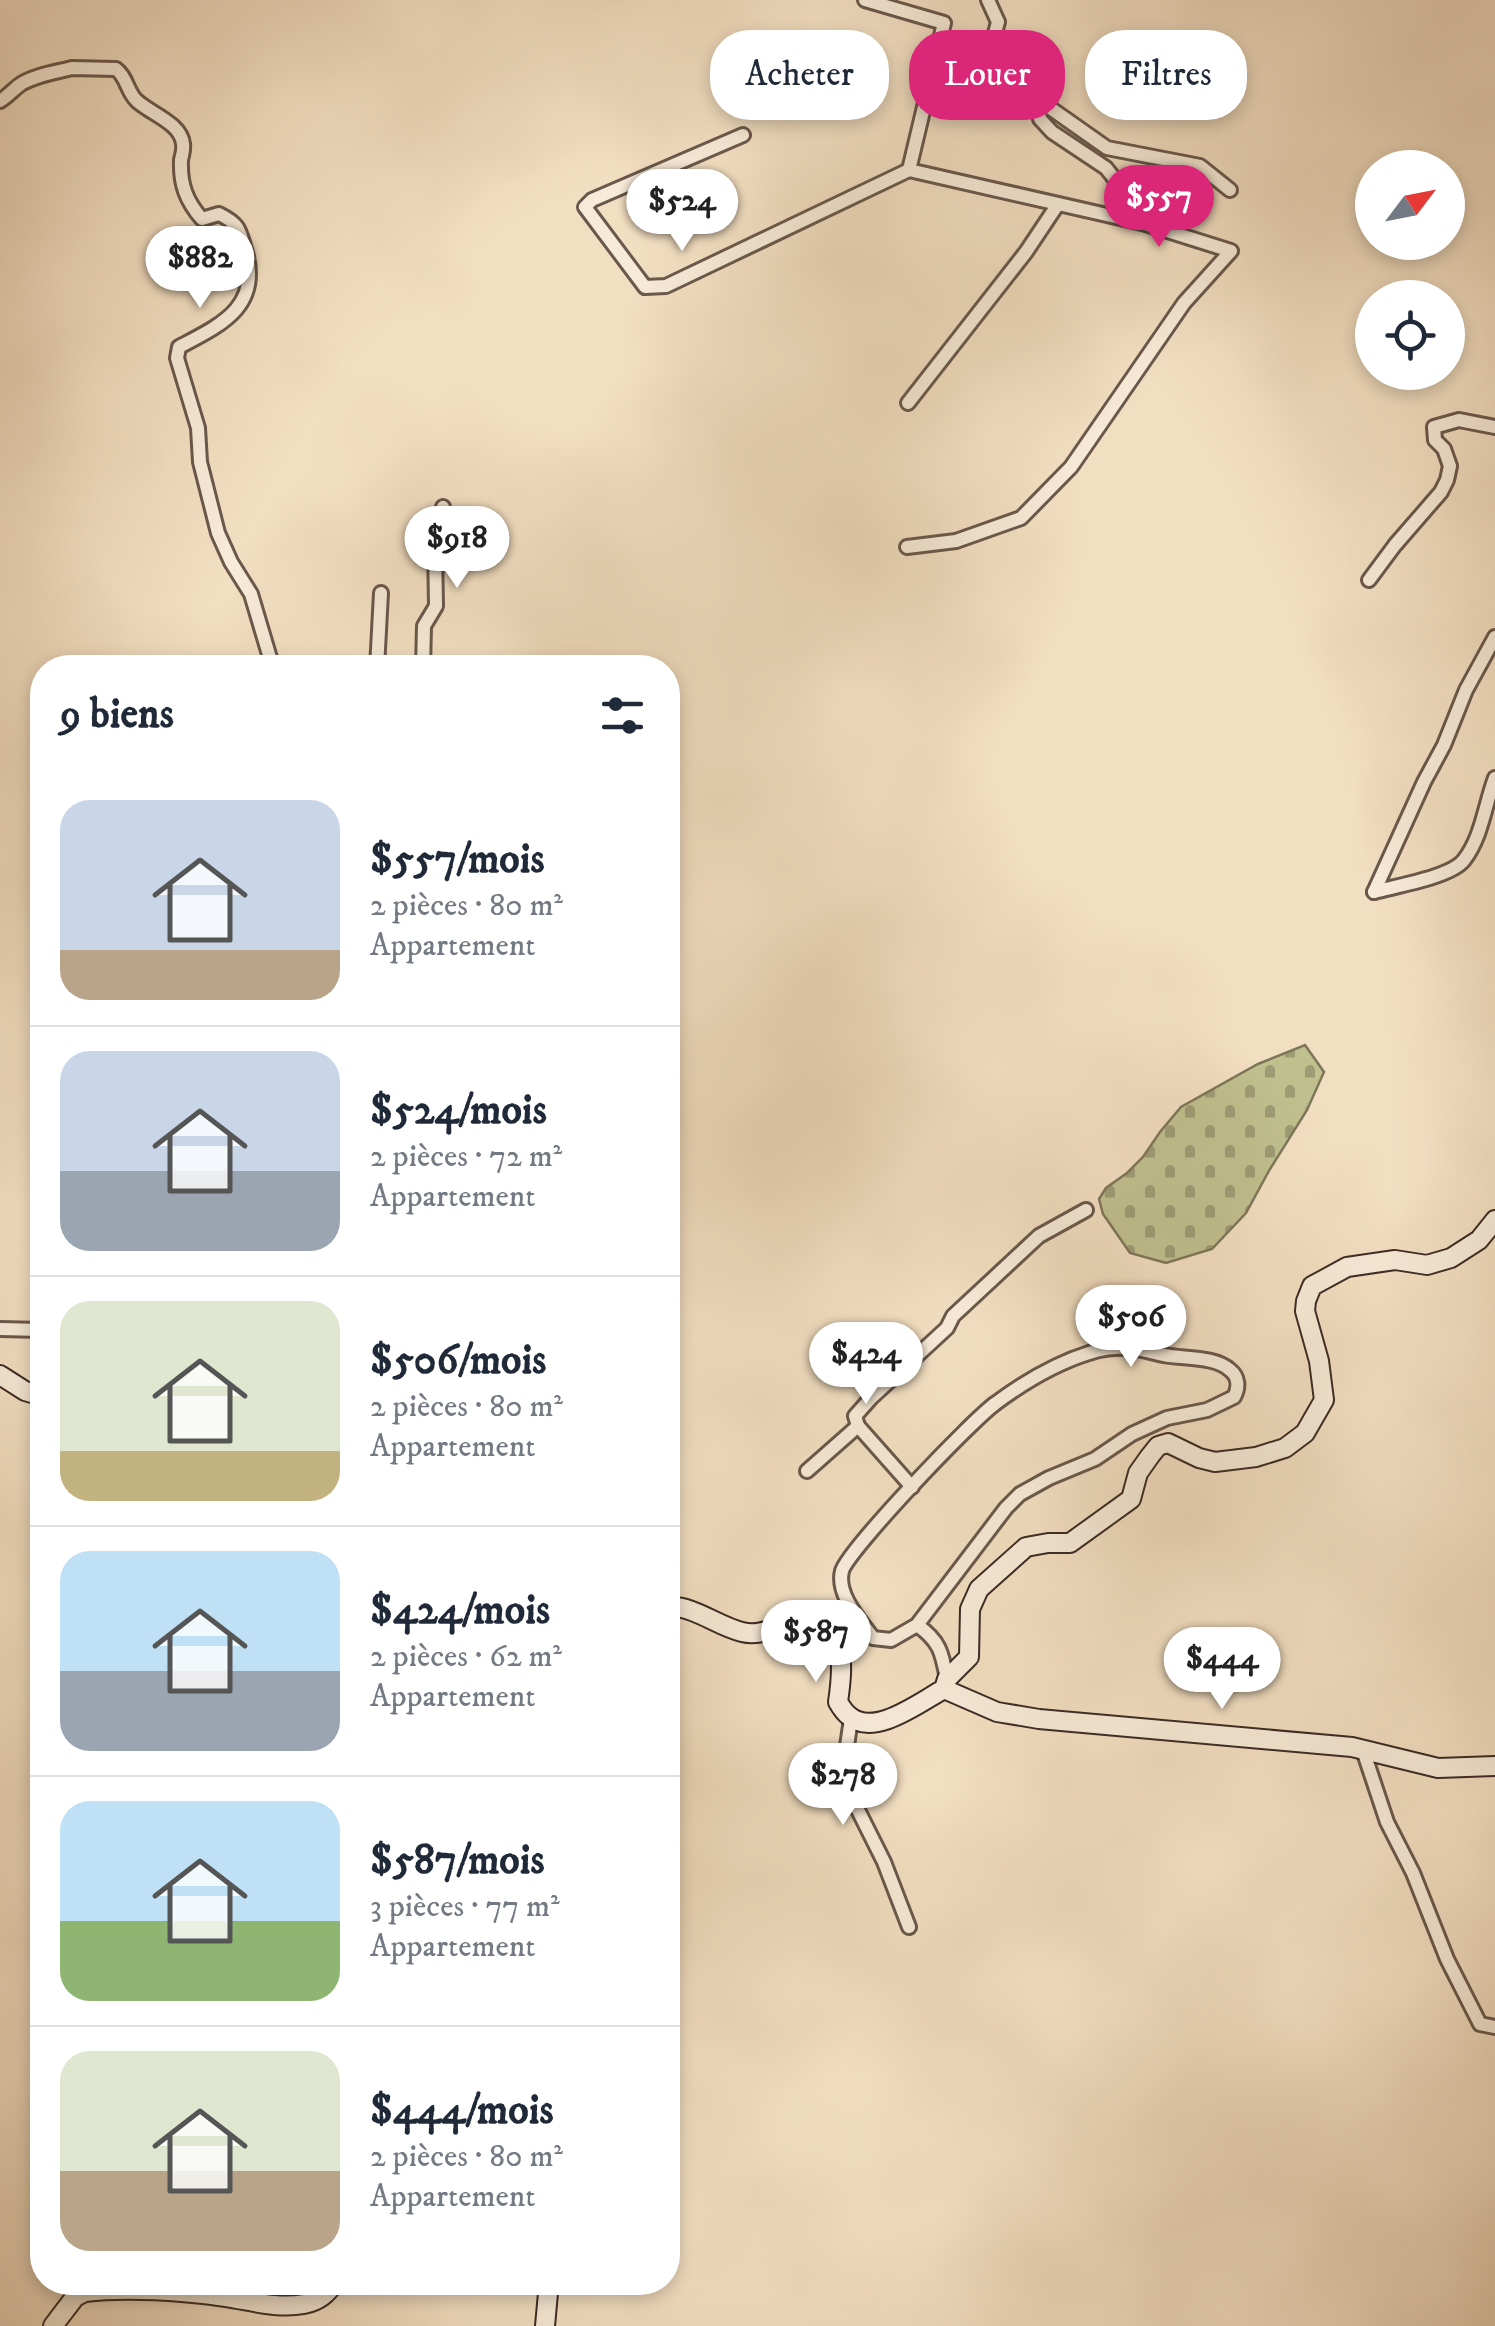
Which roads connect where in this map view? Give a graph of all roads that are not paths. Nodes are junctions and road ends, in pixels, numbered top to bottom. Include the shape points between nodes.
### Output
1 (865, 0) edge
2 (988, 0) edge
3 (996, 30) edge
4 (0, 101) edge
5 (1065, 118) edge
6 (1041, 120) edge
7 (742, 135) dead end
8 (909, 170) junction
9 (1230, 190) dead end
10 (1058, 204) junction
11 (1142, 223) junction
12 (908, 403) dead end
13 (1495, 428) edge
14 (444, 507) dead end
15 (907, 547) dead end
16 (1369, 580) dead end
17 (381, 593) dead end
18 (1495, 637) edge
19 (269, 655) edge
20 (378, 655) edge
21 (423, 655) edge
22 (1495, 778) edge
23 (1086, 1210) dead end
24 (1495, 1220) edge
25 (0, 1329) edge
26 (30, 1330) edge
27 (0, 1375) edge
28 (30, 1393) edge
29 (858, 1426) junction
30 (807, 1471) dead end
31 (912, 1487) junction
32 (680, 1606) edge
33 (917, 1625) junction
34 (945, 1684) junction
35 (851, 1718) junction
36 (1364, 1750) junction
37 (1495, 1766) edge
38 (909, 1928) dead end
39 (1495, 2027) edge
40 (80, 2295) edge
41 (202, 2295) edge
42 (254, 2295) edge
43 (325, 2295) edge
44 (548, 2295) edge
45 (263, 2304) junction
46 (53, 2326) edge
47 (544, 2326) edge

1 - 8 street via 944,22
2 - 3 street
4 - 19 street via 48,74 116,68 134,99 175,128 183,144 181,182 188,201 202,219 219,214 240,229 251,268 241,307 179,347 177,358 218,532 251,594
5 - 9 street via 1107,148 1200,166
6 - 11 street via 1106,168
7 - 8 street via 585,207 645,287 666,286
8 - 10 street
10 - 11 street
10 - 12 street
11 - 15 street via 1231,251 1184,303 1071,467 1022,518 956,541
13 - 16 street via 1458,420 1434,427 1450,466 1448,480
14 - 21 street via 436,606 424,626
17 - 20 street
18 - 22 street via 1374,892 1463,863
23 - 29 street via 1039,1236 953,1316 871,1398 856,1416
24 - 34 street via 1451,1258 1427,1266 1394,1260 1347,1267 1312,1286 1305,1311 1324,1400 1306,1433 1285,1448 1215,1462 1168,1443 1158,1446 1138,1472 1131,1499 1070,1543 1026,1547 980,1588 970,1609 969,1657
25 - 26 street
27 - 28 street
29 - 30 street
29 - 31 street
31 - 33 street via 842,1572 844,1593 873,1638 891,1640
31 - 33 street via 994,1404 1092,1352 1128,1348 1228,1367 1236,1376 1234,1397 1167,1418 1020,1494
32 - 35 street via 756,1635 794,1622 823,1626 842,1652 838,1702
33 - 34 street via 938,1645
34 - 35 street via 884,1722
34 - 36 street via 997,1712 1025,1717
35 - 38 street via 853,1800
36 - 37 street via 1438,1768
36 - 39 street via 1446,1959 1480,2024
40 - 46 street
41 - 45 street
42 - 45 street
43 - 45 street via 302,2305
44 - 47 street

